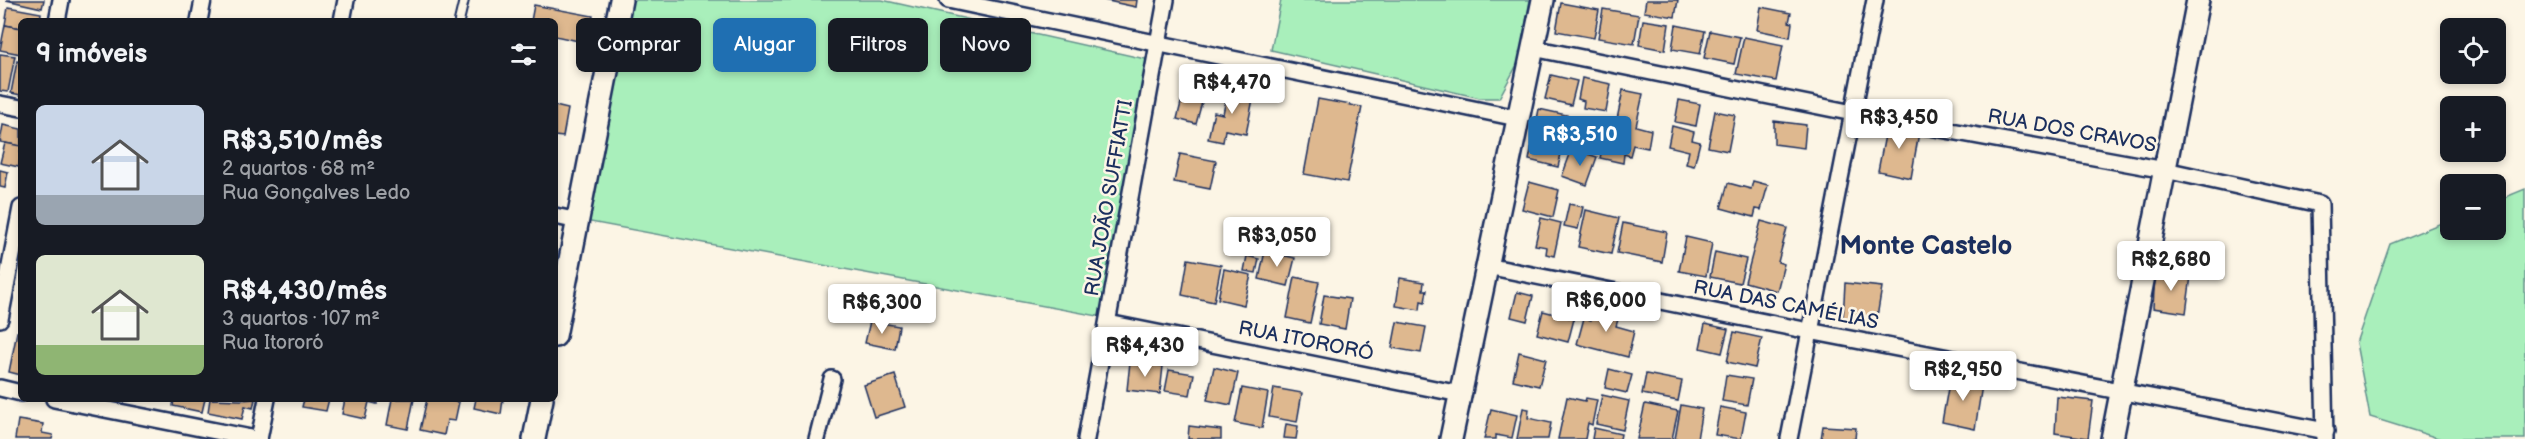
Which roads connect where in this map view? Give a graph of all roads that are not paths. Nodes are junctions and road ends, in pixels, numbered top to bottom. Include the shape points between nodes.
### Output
1 (61, 0) edge
2 (203, 0) edge
3 (346, 0) edge
4 (464, 0) edge
5 (621, 0) edge
6 (948, 0) edge
7 (1166, 0) edge
8 (1543, 0) edge
9 (1875, 0) edge
10 (2198, 0) edge
11 (58, 18) edge
12 (200, 18) edge
13 (343, 18) edge
14 (460, 18) edge
15 (1157, 44) junction
16 (1533, 48) junction
17 (0, 104) edge
18 (18, 107) edge
19 (1853, 113) junction
20 (1517, 118) junction
21 (2165, 170) junction
22 (558, 217) edge
23 (578, 221) junction
24 (18, 224) edge
25 (1487, 266) junction
26 (0, 319) edge
27 (558, 321) edge
28 (1108, 323) junction
29 (1809, 331) junction
30 (832, 379) dead end
31 (0, 388) edge
32 (2121, 391) junction
33 (18, 392) edge
34 (1460, 394) junction
35 (84, 402) edge
36 (266, 402) edge
37 (541, 402) edge
38 (123, 406) edge
39 (2326, 435) edge
40 (257, 439) edge
41 (534, 439) edge
42 (817, 439) edge
43 (1086, 439) edge
44 (1451, 439) edge
45 (1790, 439) edge
46 (2112, 439) edge

1 - 11 street
2 - 12 street
3 - 13 street
4 - 14 lane
5 - 23 street
6 - 15 street
7 - 15 street, RUA JOÃO SUFFIATTI
8 - 16 street
9 - 19 street
10 - 21 street
15 - 20 street
15 - 28 street, RUA JOÃO SUFFIATTI
16 - 19 street, RUA DOS CRAVOS
16 - 20 street
17 - 18 street
19 - 21 street, RUA DOS CRAVOS
19 - 29 street
20 - 25 street
21 - 32 street
21 - 39 street, RUA DOS CRAVOS via 2320,204
22 - 23 street
23 - 27 street
24 - 26 street
25 - 29 street, RUA DAS CAMÉLIAS
25 - 34 street
28 - 34 street, RUA ITORORÓ
28 - 43 street, RUA JOÃO SUFFIATTI
29 - 32 street, RUA DAS CAMÉLIAS
29 - 45 street
30 - 42 street
31 - 33 street
32 - 39 street, RUA DAS CAMÉLIAS
32 - 46 street
34 - 44 street
35 - 38 street
36 - 40 street
37 - 41 street
38 - 40 street

